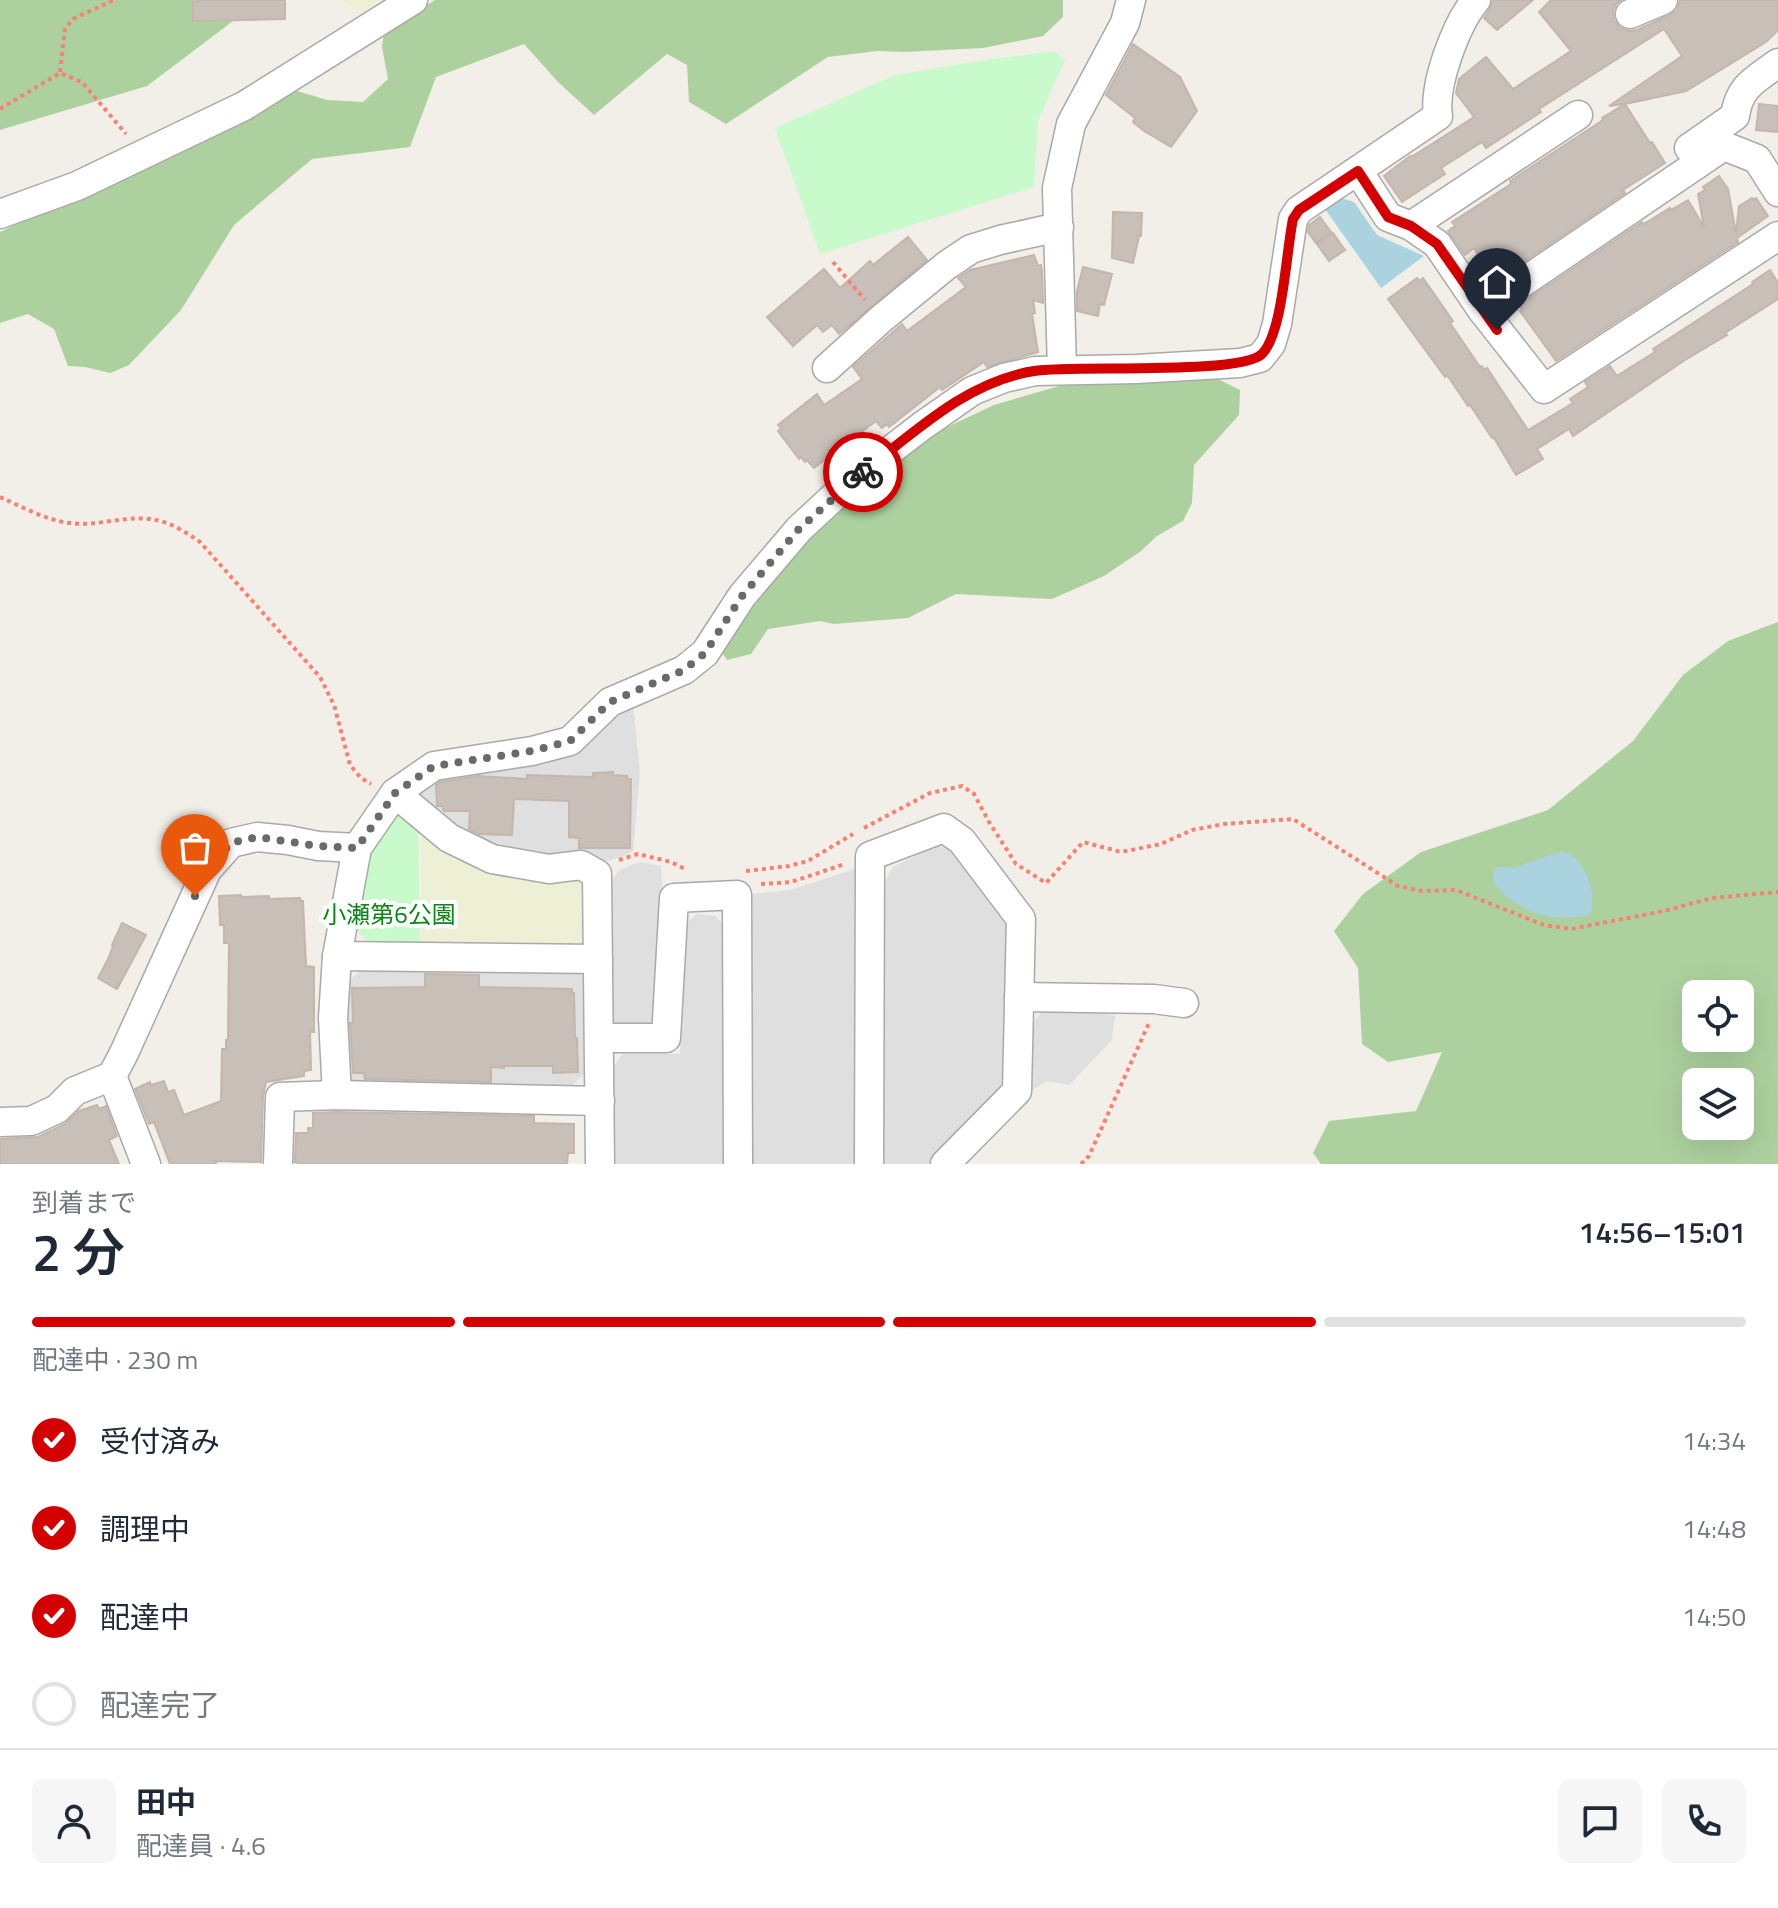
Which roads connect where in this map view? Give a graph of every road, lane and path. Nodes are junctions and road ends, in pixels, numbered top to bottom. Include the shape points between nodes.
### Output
1 (114, 0) edge
2 (413, 0) edge
3 (1131, 0) edge
4 (1476, 0) edge
5 (1663, 0) edge
6 (1630, 14) dead end
7 (1778, 63) edge
8 (60, 73) junction
9 (0, 109) edge
10 (1578, 115) dead end
11 (143, 154) junction
12 (1358, 171) junction
13 (1680, 176) junction
14 (1778, 192) edge
15 (0, 214) edge
16 (1411, 226) junction
17 (1059, 227) junction
18 (1778, 236) edge
19 (833, 262) dead end
20 (1482, 310) junction
21 (881, 319) junction
22 (827, 368) dead end
23 (1062, 370) junction
24 (0, 497) edge
25 (395, 793) junction
26 (357, 848) junction
27 (870, 856) junction
28 (690, 871) dead end
29 (745, 871) dead end
30 (597, 874) junction
31 (791, 882) dead end
32 (1778, 892) edge
33 (337, 956) junction
34 (598, 959) junction
35 (1019, 997) junction
36 (1154, 999) junction
37 (1184, 1003) dead end
38 (599, 1038) junction
39 (112, 1076) junction
40 (337, 1095) junction
41 (600, 1101) junction
42 (0, 1122) edge
43 (146, 1164) edge
44 (278, 1164) edge
45 (600, 1164) edge
46 (738, 1164) edge
47 (869, 1164) edge
48 (945, 1164) edge
49 (1081, 1164) edge

1 - 8 path via 73,19 65,29
2 - 11 street via 244,106
3 - 17 street via 1125,23 1071,124 1057,188
4 - 12 street via 1456,32 1440,81 1438,116
5 - 6 street
7 - 13 street via 1737,99 1735,116 1682,153
8 - 9 path
8 - 11 path via 82,82
10 - 16 street
11 - 15 street
12 - 16 street via 1388,217
12 - 23 street via 1293,219 1277,324 1260,358
13 - 14 street via 1724,146 1757,159
13 - 20 street
16 - 20 street via 1437,244
17 - 21 street via 971,249
17 - 23 street
18 - 20 street via 1544,389
19 - 21 path
21 - 22 street
23 - 25 street via 1004,378 972,391 853,479 799,529 742,596 705,653 684,670 610,702 570,741 434,766
24 - 25 path via 67,523 157,520 200,542 320,677 334,705 350,765 361,778
25 - 26 street
25 - 30 street via 449,838 492,859 549,869 581,865
26 - 33 street
26 - 39 street via 257,837 231,843 207,870
27 - 31 path
27 - 35 street via 944,828 962,841 1021,919
27 - 47 street
28 - 30 path via 638,854 611,862
29 - 32 path via 808,861 930,793 962,786 974,794 1016,864 1046,883 1083,842 1121,852 1161,844 1192,830 1293,819 1398,886 1456,890 1544,925 1571,929 1712,898
30 - 34 street
33 - 34 street
33 - 40 street
34 - 38 street
35 - 36 street
35 - 48 street via 1017,1091
36 - 37 street
36 - 49 path via 1152,1016
38 - 41 street
38 - 46 street via 666,1038 674,898 737,895
39 - 42 street via 75,1091 57,1109 31,1121
39 - 43 street
40 - 41 street
40 - 44 street via 280,1097
41 - 45 street

